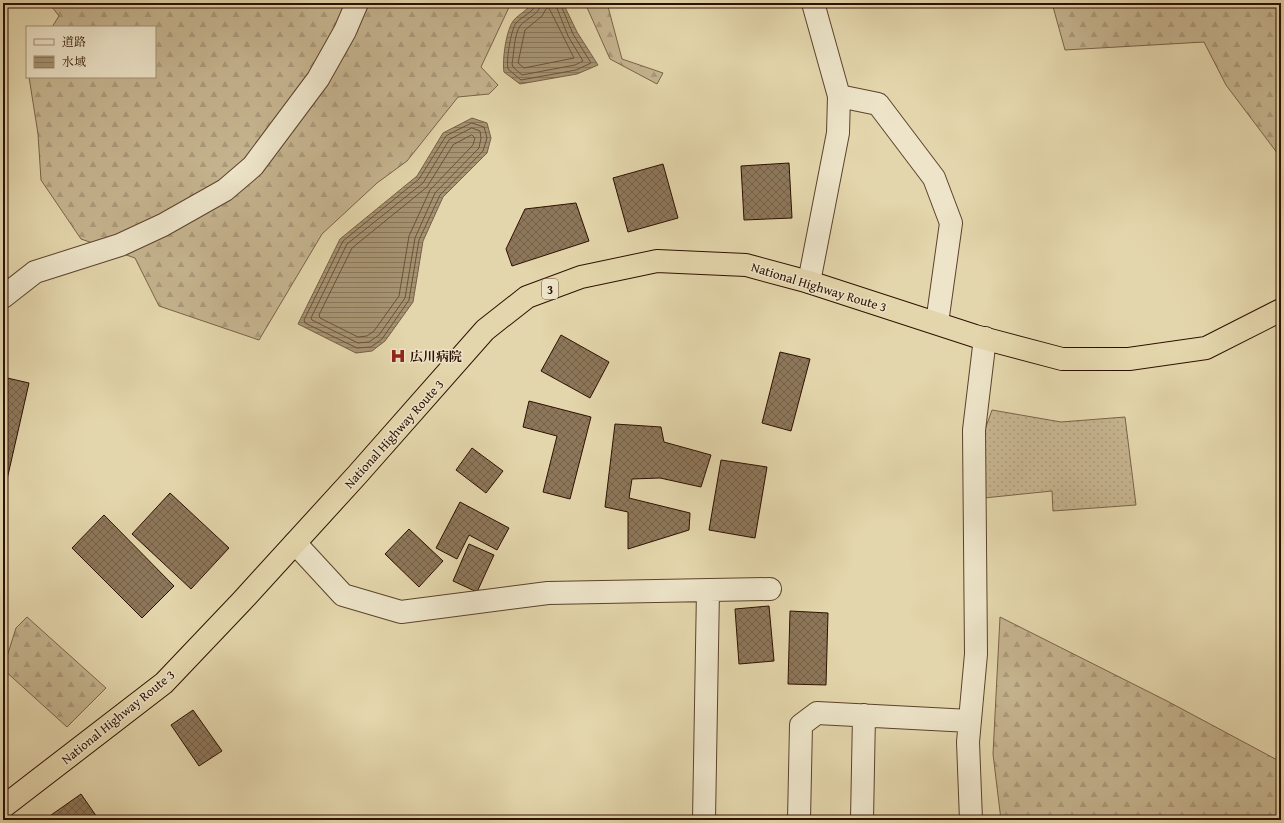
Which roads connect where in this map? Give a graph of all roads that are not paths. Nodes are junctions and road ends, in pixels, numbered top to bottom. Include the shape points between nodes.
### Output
1 (357, 3) edge
2 (813, 3) edge
3 (839, 96) junction
4 (809, 282) junction
5 (3, 297) edge
6 (1281, 310) edge
7 (937, 323) junction
8 (984, 338) junction
9 (295, 543) junction
10 (770, 589) dead end
11 (708, 590) junction
12 (864, 715) junction
13 (970, 721) junction
14 (3, 807) edge
15 (704, 820) edge
16 (799, 820) edge
17 (862, 820) edge
18 (970, 820) edge

1 - 5 street via 318,79 253,166 225,190 164,225 120,245 35,272
2 - 3 street
3 - 4 street via 838,133
3 - 7 street via 878,104 934,178 951,223
4 - 7 highway, National Highway Route 3 / 3
4 - 9 highway, National Highway Route 3 / 3 via 746,265 657,261 581,277 526,297 485,330
6 - 8 highway, National Highway Route 3 / 3 via 1206,348 1129,359 1062,359
7 - 8 highway, National Highway Route 3 / 3
8 - 13 street via 974,430 976,654
9 - 11 street via 343,595 401,612 548,593
9 - 14 highway, National Highway Route 3 / 3 via 164,683
10 - 11 street
11 - 15 street
12 - 13 street
12 - 16 street via 817,713 801,725
12 - 17 street
13 - 18 street

